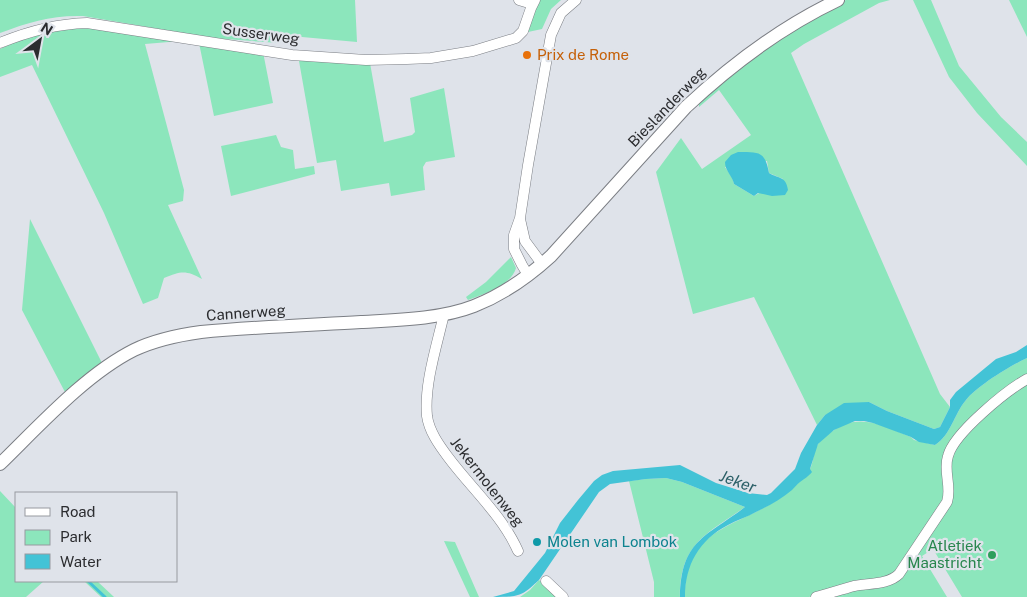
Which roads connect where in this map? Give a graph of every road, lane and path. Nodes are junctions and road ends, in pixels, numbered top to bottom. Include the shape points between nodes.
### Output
1 (519, 0) edge
2 (576, 0) edge
3 (838, 0) edge
4 (534, 2) edge
5 (0, 43) edge
6 (520, 218) junction
7 (542, 264) junction
8 (528, 275) junction
9 (444, 314) junction
10 (1027, 379) edge
11 (0, 464) edge
12 (518, 552) dead end
13 (546, 581) dead end
14 (563, 597) edge
15 (816, 597) edge

1 - 4 street
2 - 6 street via 561,13 551,35
3 - 7 main road, Bieslanderweg via 766,41 709,86
4 - 5 street, Susserweg via 519,36 494,46 447,56 332,59 86,24 47,27
6 - 7 street via 525,241
6 - 8 street via 514,235 514,249
7 - 8 main road, Cannerweg
8 - 9 main road, Cannerweg via 474,306
9 - 11 main road, Cannerweg via 201,332 146,345 88,381
9 - 12 street, Jekermolenweg via 427,395 428,418 437,442 506,529
10 - 15 street via 1007,392 953,444 947,461 947,502 899,574 893,579
13 - 14 street

